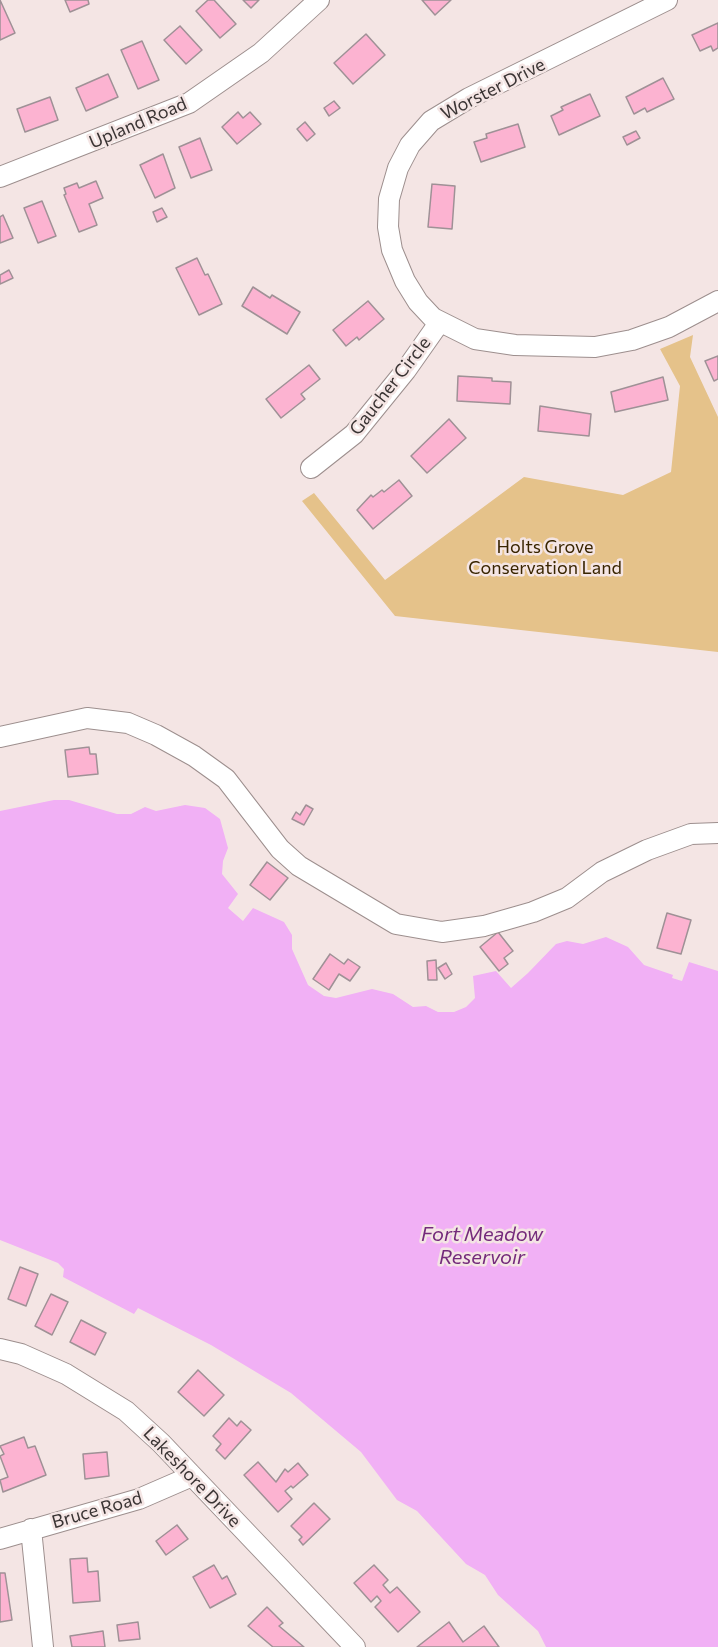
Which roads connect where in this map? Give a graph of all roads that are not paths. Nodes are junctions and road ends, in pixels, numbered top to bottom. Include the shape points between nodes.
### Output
1 (319, 0) edge
2 (667, 0) edge
3 (0, 177) edge
4 (718, 301) edge
5 (439, 323) junction
6 (311, 468) dead end
7 (0, 737) edge
8 (718, 833) edge
9 (0, 1349) edge
10 (192, 1476) junction
11 (31, 1529) junction
12 (0, 1539) edge
13 (43, 1647) edge
14 (355, 1647) edge

1 - 3 street, Upland Road via 261,53 189,103
2 - 5 street, Worster Drive via 469,98 431,121 410,146 398,168 389,200 388,227 392,250 418,302
4 - 5 street, Worster Drive via 669,327 596,347 515,345 475,339
5 - 6 street, Gaucher Circle via 354,434
7 - 8 street via 87,718 128,723 156,735 226,779 280,849 299,866 396,924 442,932 484,926 532,912 567,898 602,872 647,850 691,834
9 - 10 street, Lakeshore Drive via 59,1370 106,1398 142,1425
10 - 11 street, Bruce Road via 148,1496
10 - 14 street, Lakeshore Drive
11 - 12 street, Bruce Road
11 - 13 street

